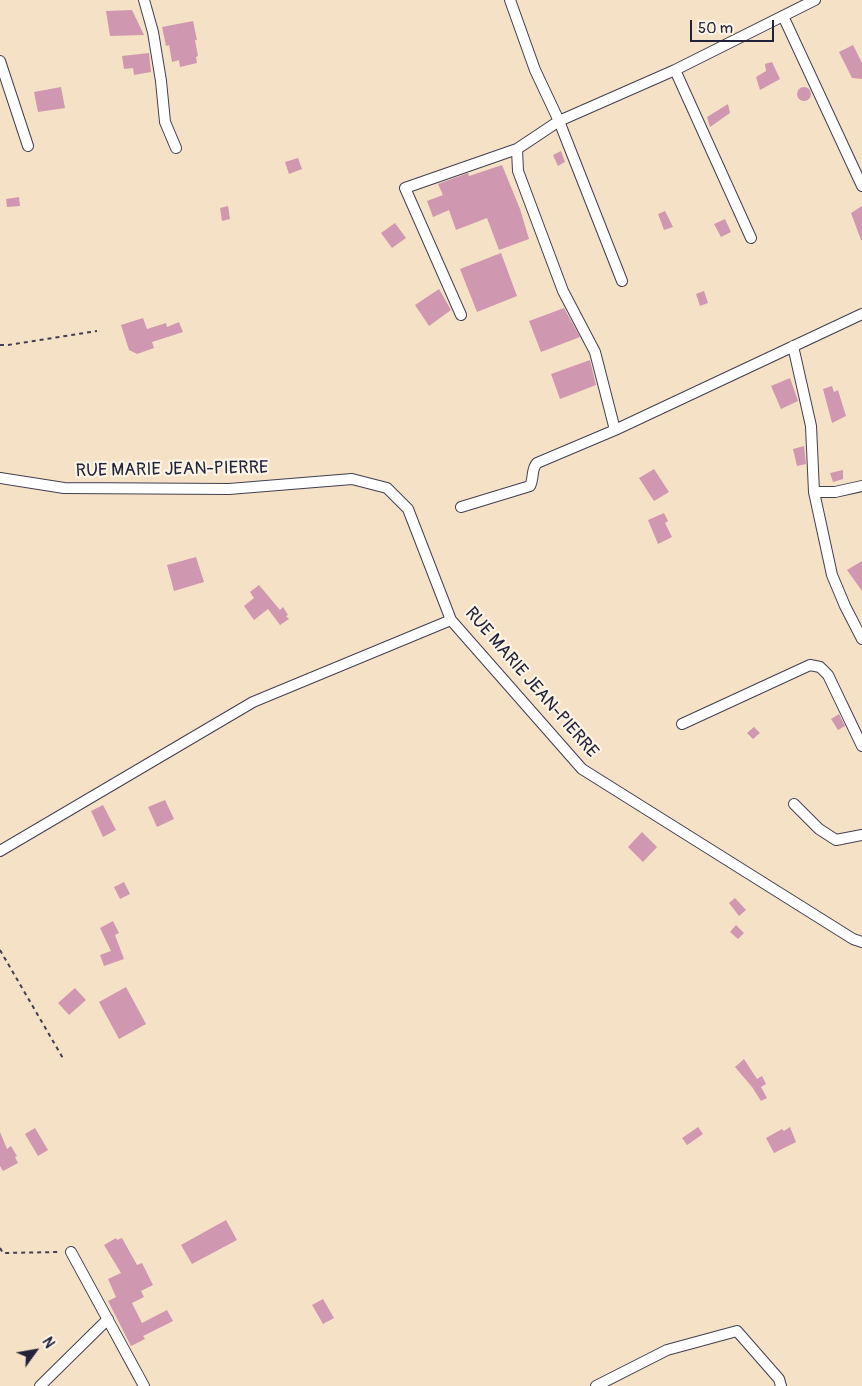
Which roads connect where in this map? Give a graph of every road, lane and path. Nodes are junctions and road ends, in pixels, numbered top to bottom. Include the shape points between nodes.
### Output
1 (144, 0) edge
2 (510, 0) edge
3 (815, 0) edge
4 (783, 16) junction
5 (0, 61) edge
6 (675, 70) junction
7 (559, 121) junction
8 (28, 146) dead end
9 (176, 148) dead end
10 (517, 149) junction
11 (862, 186) edge
12 (751, 238) dead end
13 (622, 281) dead end
14 (862, 314) edge
15 (461, 315) dead end
16 (97, 331) dead end
17 (0, 344) edge
18 (793, 346) junction
19 (615, 430) junction
20 (0, 478) edge
21 (862, 486) edge
22 (814, 492) junction
23 (461, 507) dead end
24 (452, 620) junction
25 (862, 639) edge
26 (682, 724) dead end
27 (862, 746) edge
28 (794, 804) dead end
29 (862, 835) edge
30 (0, 851) edge
31 (862, 942) edge
32 (0, 950) edge
33 (64, 1060) dead end
34 (0, 1248) edge
35 (72, 1252) joint
36 (108, 1319) junction
37 (40, 1386) edge
38 (144, 1386) edge
39 (596, 1386) edge
40 (781, 1386) edge

1 - 9 street via 162,81 166,122
2 - 7 street via 535,70
3 - 4 street
4 - 6 street
4 - 11 street
5 - 8 street
6 - 7 street
6 - 12 street
7 - 10 street
7 - 13 street
10 - 15 street via 405,188
10 - 19 street via 518,171 563,291 595,352
14 - 18 street
16 - 17 path
18 - 19 street
18 - 22 street via 812,426
19 - 23 street via 537,463 530,486
20 - 24 street, RUE MARIE JEAN-PIERRE via 64,488 229,489 352,479 387,488 408,509
21 - 22 street via 835,492
22 - 25 street via 832,575
24 - 30 street via 253,702
24 - 31 street, RUE MARIE JEAN-PIERRE via 582,770
26 - 27 street via 810,665 820,667 828,675
28 - 29 street via 820,830 836,840
32 - 33 path
34 - 35 path via 3,1253
35 - 36 street
36 - 37 street
36 - 38 street
39 - 40 street via 667,1350 737,1331 779,1379

